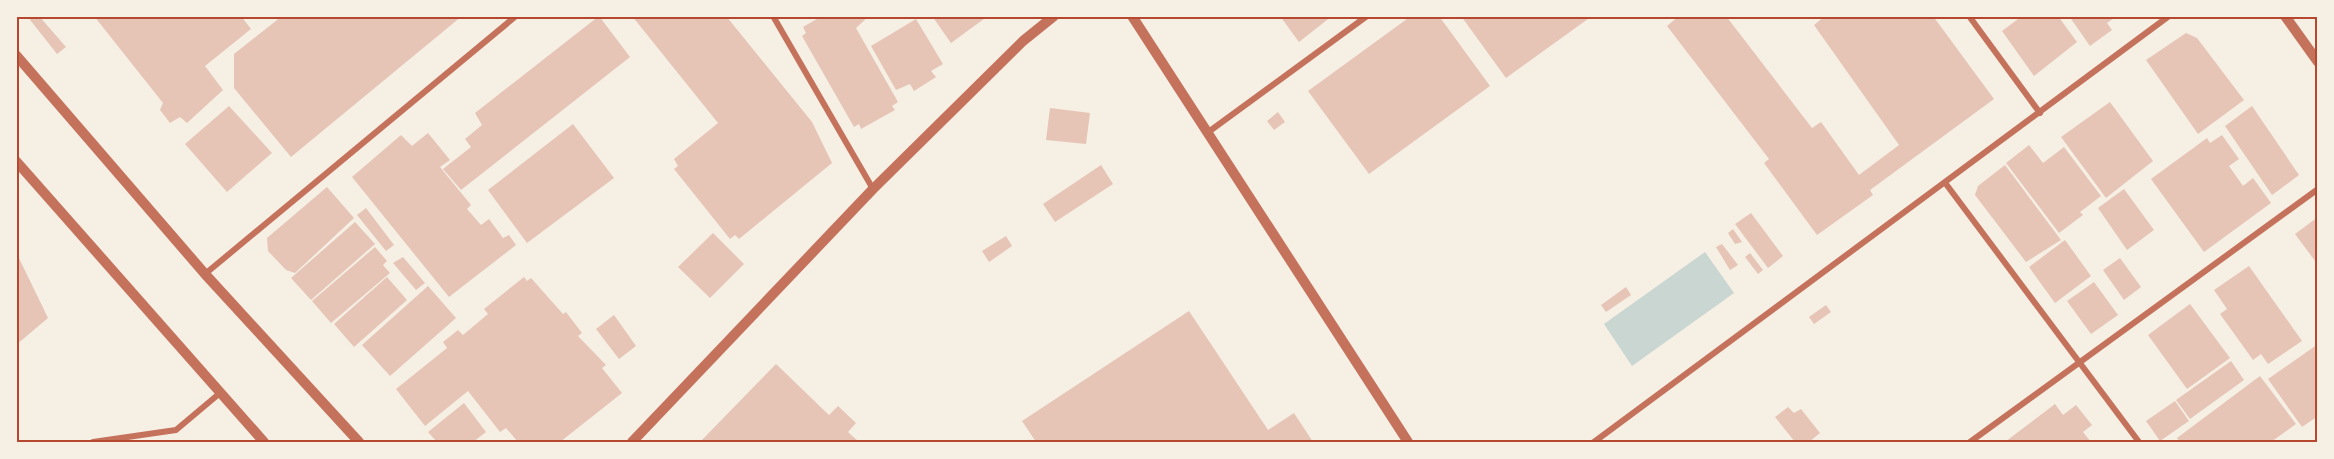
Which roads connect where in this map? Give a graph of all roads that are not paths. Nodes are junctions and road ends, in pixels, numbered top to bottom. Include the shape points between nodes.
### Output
1 (516, 16) edge
2 (773, 16) edge
3 (1054, 16) edge
4 (1132, 16) edge
5 (1367, 16) edge
6 (1969, 16) edge
7 (2169, 16) edge
8 (2284, 16) edge
9 (16, 55) edge
10 (2318, 62) edge
11 (2040, 113) junction
12 (1207, 133) junction
13 (16, 161) edge
14 (1946, 184) junction
15 (873, 189) junction
16 (2318, 189) edge
17 (205, 274) junction
18 (2080, 362) junction
19 (220, 393) junction
20 (93, 442) edge
21 (264, 442) edge
22 (359, 442) edge
23 (632, 442) edge
24 (1408, 442) edge
25 (1594, 442) edge
26 (1970, 442) edge
27 (2139, 442) edge

1 - 17 street
2 - 15 street
3 - 15 street via 1023,40
4 - 12 street
5 - 12 street
6 - 11 street
7 - 11 street
8 - 10 street
9 - 17 street
11 - 14 street
12 - 24 street
13 - 19 street
14 - 18 street
14 - 25 street
15 - 23 street
16 - 18 street
17 - 22 street
18 - 26 street
18 - 27 street
19 - 20 street via 176,430
19 - 21 street

